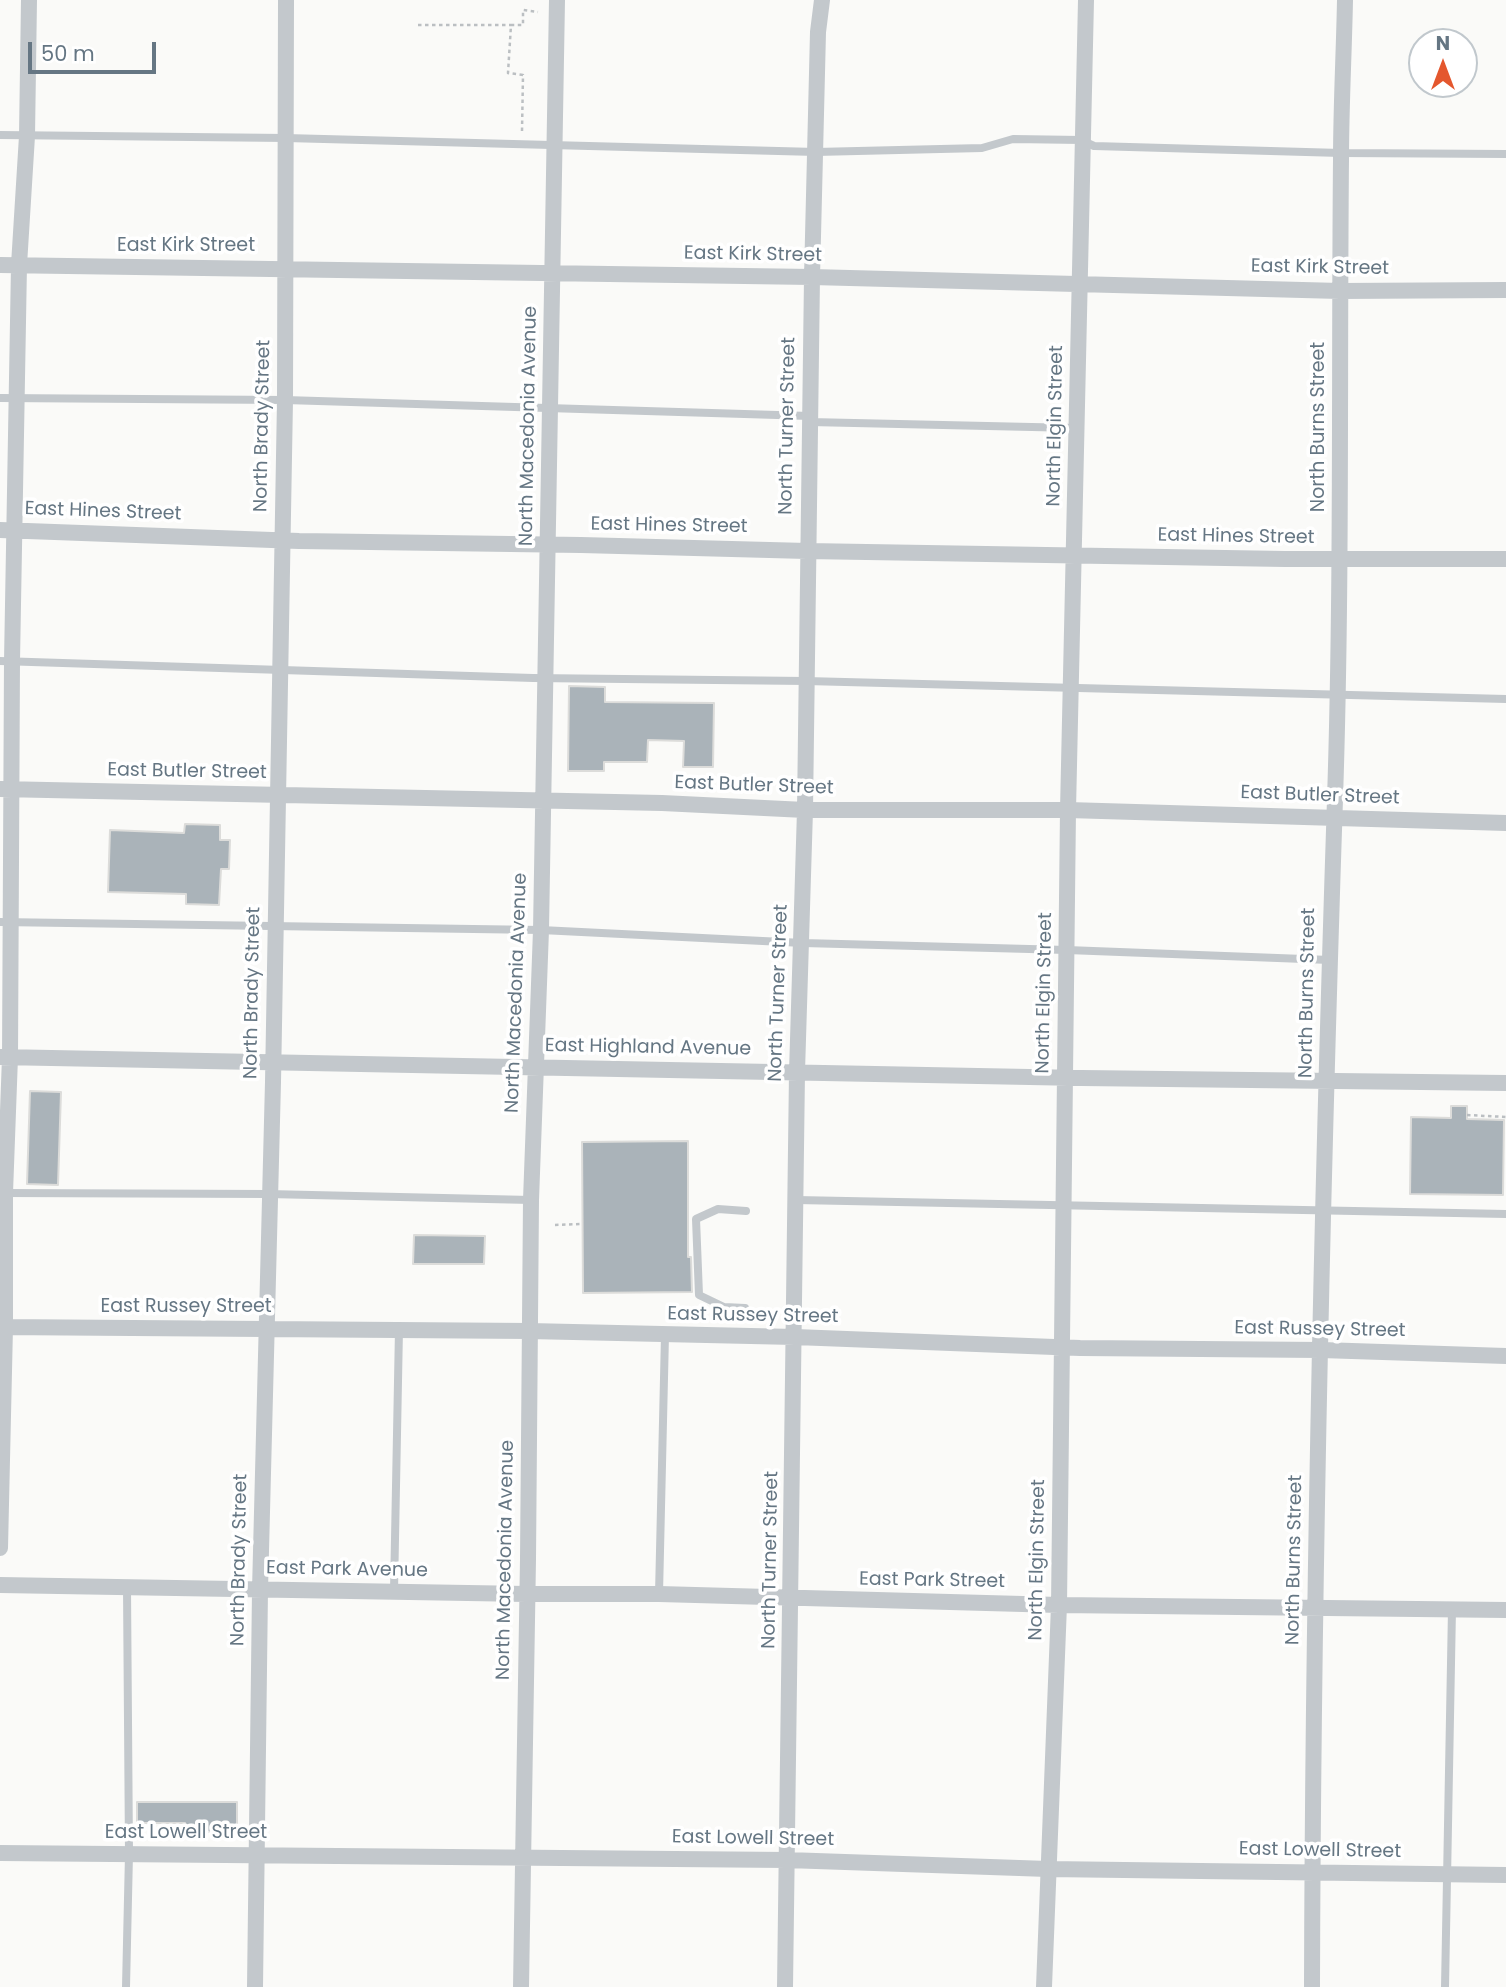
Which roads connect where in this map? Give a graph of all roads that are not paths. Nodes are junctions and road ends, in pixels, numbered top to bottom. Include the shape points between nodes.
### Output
1 (29, 0) edge
2 (285, 0) edge
3 (557, 0) edge
4 (822, 0) edge
5 (1086, 0) edge
6 (1345, 0) edge
7 (0, 135) edge
8 (27, 136) junction
9 (286, 138) junction
10 (1082, 140) junction
11 (556, 143) junction
12 (816, 152) junction
13 (1340, 153) junction
14 (1506, 155) edge
15 (0, 265) edge
16 (19, 265) junction
17 (285, 267) junction
18 (552, 274) junction
19 (812, 277) junction
20 (1080, 284) junction
21 (1340, 290) junction
22 (1506, 290) edge
23 (8, 398) edge
24 (285, 400) junction
25 (551, 409) junction
26 (810, 419) junction
27 (1077, 428) junction
28 (7, 530) edge
29 (282, 538) junction
30 (549, 545) junction
31 (807, 551) junction
32 (1074, 555) junction
33 (1339, 559) junction
34 (1506, 559) edge
35 (6, 661) edge
36 (280, 670) junction
37 (547, 678) junction
38 (806, 681) junction
39 (1071, 689) junction
40 (1337, 694) junction
41 (1506, 699) edge
42 (6, 789) edge
43 (277, 795) junction
44 (543, 801) junction
45 (805, 810) junction
46 (1068, 810) junction
47 (1334, 818) junction
48 (1506, 823) edge
49 (5, 922) edge
50 (274, 927) junction
51 (541, 930) junction
52 (803, 943) junction
53 (1067, 950) junction
54 (1330, 960) junction
55 (5, 1057) edge
56 (273, 1062) junction
57 (535, 1067) junction
58 (797, 1072) junction
59 (1066, 1078) junction
60 (1327, 1081) junction
61 (1506, 1083) edge
62 (3, 1193) edge
63 (268, 1194) junction
64 (531, 1200) junction
65 (796, 1200) junction
66 (1063, 1207) junction
67 (746, 1211) dead end
68 (1322, 1211) junction
69 (1506, 1214) edge
70 (745, 1308) dead end
71 (3, 1327) edge
72 (266, 1329) junction
73 (399, 1329) junction
74 (528, 1331) junction
75 (665, 1335) junction
76 (795, 1337) junction
77 (1063, 1345) junction
78 (1321, 1350) junction
79 (1506, 1356) edge
80 (0, 1548) edge
81 (0, 1585) edge
82 (127, 1588) junction
83 (260, 1590) junction
84 (394, 1591) junction
85 (526, 1594) junction
86 (659, 1594) junction
87 (791, 1599) junction
88 (1059, 1605) junction
89 (1315, 1606) junction
90 (1452, 1609) junction
91 (1506, 1610) edge
92 (0, 1853) edge
93 (129, 1854) junction
94 (256, 1854) junction
95 (524, 1857) junction
96 (787, 1860) junction
97 (1048, 1869) junction
98 (1312, 1872) junction
99 (1447, 1874) junction
100 (1506, 1875) edge
101 (125, 1987) edge
102 (256, 1987) edge
103 (521, 1987) edge
104 (785, 1987) edge
105 (1044, 1987) edge
106 (1312, 1987) edge
107 (1445, 1987) edge

1 - 8 street
2 - 9 street, North Brady Street
3 - 11 street, North Macedonia Avenue
4 - 12 street, North Turner Street
5 - 10 street, North Elgin Street
6 - 13 street, North Burns Street
7 - 8 lane
8 - 9 lane
8 - 16 street
9 - 11 lane
9 - 17 street, North Brady Street
10 - 12 lane via 1013,139 982,148
10 - 13 lane via 1094,146
10 - 20 street, North Elgin Street
11 - 12 lane
11 - 18 street, North Macedonia Avenue
12 - 19 street, North Turner Street
13 - 14 lane
13 - 21 street, North Burns Street
15 - 16 street, East Kirk Street
16 - 17 street, East Kirk Street
16 - 23 street
17 - 18 street, East Kirk Street
17 - 24 street, North Brady Street
18 - 19 street, East Kirk Street
18 - 25 street, North Macedonia Avenue
19 - 20 street, East Kirk Street
19 - 26 street, North Turner Street
20 - 21 street, East Kirk Street
20 - 27 street, North Elgin Street
21 - 22 street, East Kirk Street
21 - 33 street, North Burns Street
23 - 24 lane
23 - 28 street
24 - 25 lane
24 - 29 street, North Brady Street
25 - 26 lane
25 - 30 street, North Macedonia Avenue
26 - 27 lane
26 - 31 street, North Turner Street
27 - 32 street, North Elgin Street
28 - 29 street, East Hines Street
28 - 35 street
29 - 30 street, East Hines Street
29 - 36 street, North Brady Street
30 - 31 street, East Hines Street
30 - 37 street, North Macedonia Avenue
31 - 32 street, East Hines Street
31 - 38 street, North Turner Street
32 - 33 street, East Hines Street
32 - 39 street, North Elgin Street
33 - 34 street, East Hines Street
33 - 40 street, North Burns Street
35 - 36 lane
35 - 42 street
36 - 37 lane
36 - 43 street, North Brady Street
37 - 38 lane
37 - 44 street, North Macedonia Avenue
38 - 39 lane
38 - 45 street, North Turner Street
39 - 40 lane
39 - 46 street, North Elgin Street
40 - 41 lane
40 - 47 street, North Burns Street
42 - 43 street, East Butler Street
42 - 49 street
43 - 44 street, East Butler Street
43 - 50 street, North Brady Street
44 - 45 street, East Butler Street
44 - 51 street, North Macedonia Avenue
45 - 46 street, East Butler Street
45 - 52 street, North Turner Street
46 - 47 street, East Butler Street
46 - 53 street, North Elgin Street
47 - 48 street, East Butler Street
47 - 54 street, North Burns Street
49 - 50 lane
49 - 55 street
50 - 51 lane
50 - 56 street, North Brady Street
51 - 52 lane
51 - 57 street, North Macedonia Avenue
52 - 53 lane
52 - 58 street, North Turner Street
53 - 54 lane
53 - 59 street, North Elgin Street
54 - 60 street, North Burns Street
55 - 56 street, East Highland Avenue
55 - 62 street
56 - 57 street, East Highland Avenue
56 - 63 street, North Brady Street
57 - 58 street, East Highland Avenue
57 - 64 street, North Macedonia Avenue
58 - 59 street, East Highland Avenue
58 - 65 street, North Turner Street
59 - 60 street, East Highland Avenue
59 - 66 street, North Elgin Street
60 - 61 street, East Highland Avenue
60 - 68 street, North Burns Street
62 - 63 lane
62 - 71 street
63 - 64 lane
63 - 72 street, North Brady Street
64 - 74 street, North Macedonia Avenue
65 - 66 lane
65 - 76 street, North Turner Street
66 - 68 lane
66 - 77 street, North Elgin Street
67 - 70 lane via 718,1209 696,1219 699,1295 724,1307
68 - 69 lane
68 - 78 street, North Burns Street
71 - 72 street, East Russey Street
71 - 80 street
72 - 73 street, East Russey Street
72 - 83 street, North Brady Street
73 - 74 street, East Russey Street
73 - 84 lane
74 - 75 street, East Russey Street
74 - 85 street, North Macedonia Avenue
75 - 76 street, East Russey Street
75 - 86 lane
76 - 77 street, East Russey Street
76 - 87 street, North Turner Street
77 - 78 street, East Russey Street
77 - 88 street, North Elgin Street
78 - 79 street, East Russey Street
78 - 89 street, North Burns Street
81 - 82 street, East Park Avenue
82 - 83 street, East Park Avenue
82 - 93 lane
83 - 84 street, East Park Avenue
83 - 94 street, North Brady Street
84 - 85 street, East Park Avenue
85 - 86 street, East Park Street
85 - 95 street, North Macedonia Avenue
86 - 87 street, East Park Street
87 - 88 street, East Park Street
87 - 96 street, North Turner Street
88 - 89 street, East Park Street
88 - 97 street, North Elgin Street
89 - 90 street, East Park Street
89 - 98 street, North Burns Street
90 - 91 street, East Park Street
90 - 99 lane
92 - 93 street, East Lowell Street
93 - 94 street, East Lowell Street
93 - 101 lane
94 - 95 street, East Lowell Street
94 - 102 street, North Brady Street
95 - 96 street, East Lowell Street
95 - 103 street, North Macedonia Avenue
96 - 97 street, East Lowell Street
96 - 104 street, North Turner Street
97 - 98 street, East Lowell Street
97 - 105 street, North Elgin Street
98 - 99 street, East Lowell Street
98 - 106 street, North Burns Street
99 - 100 street, East Lowell Street
99 - 107 lane

